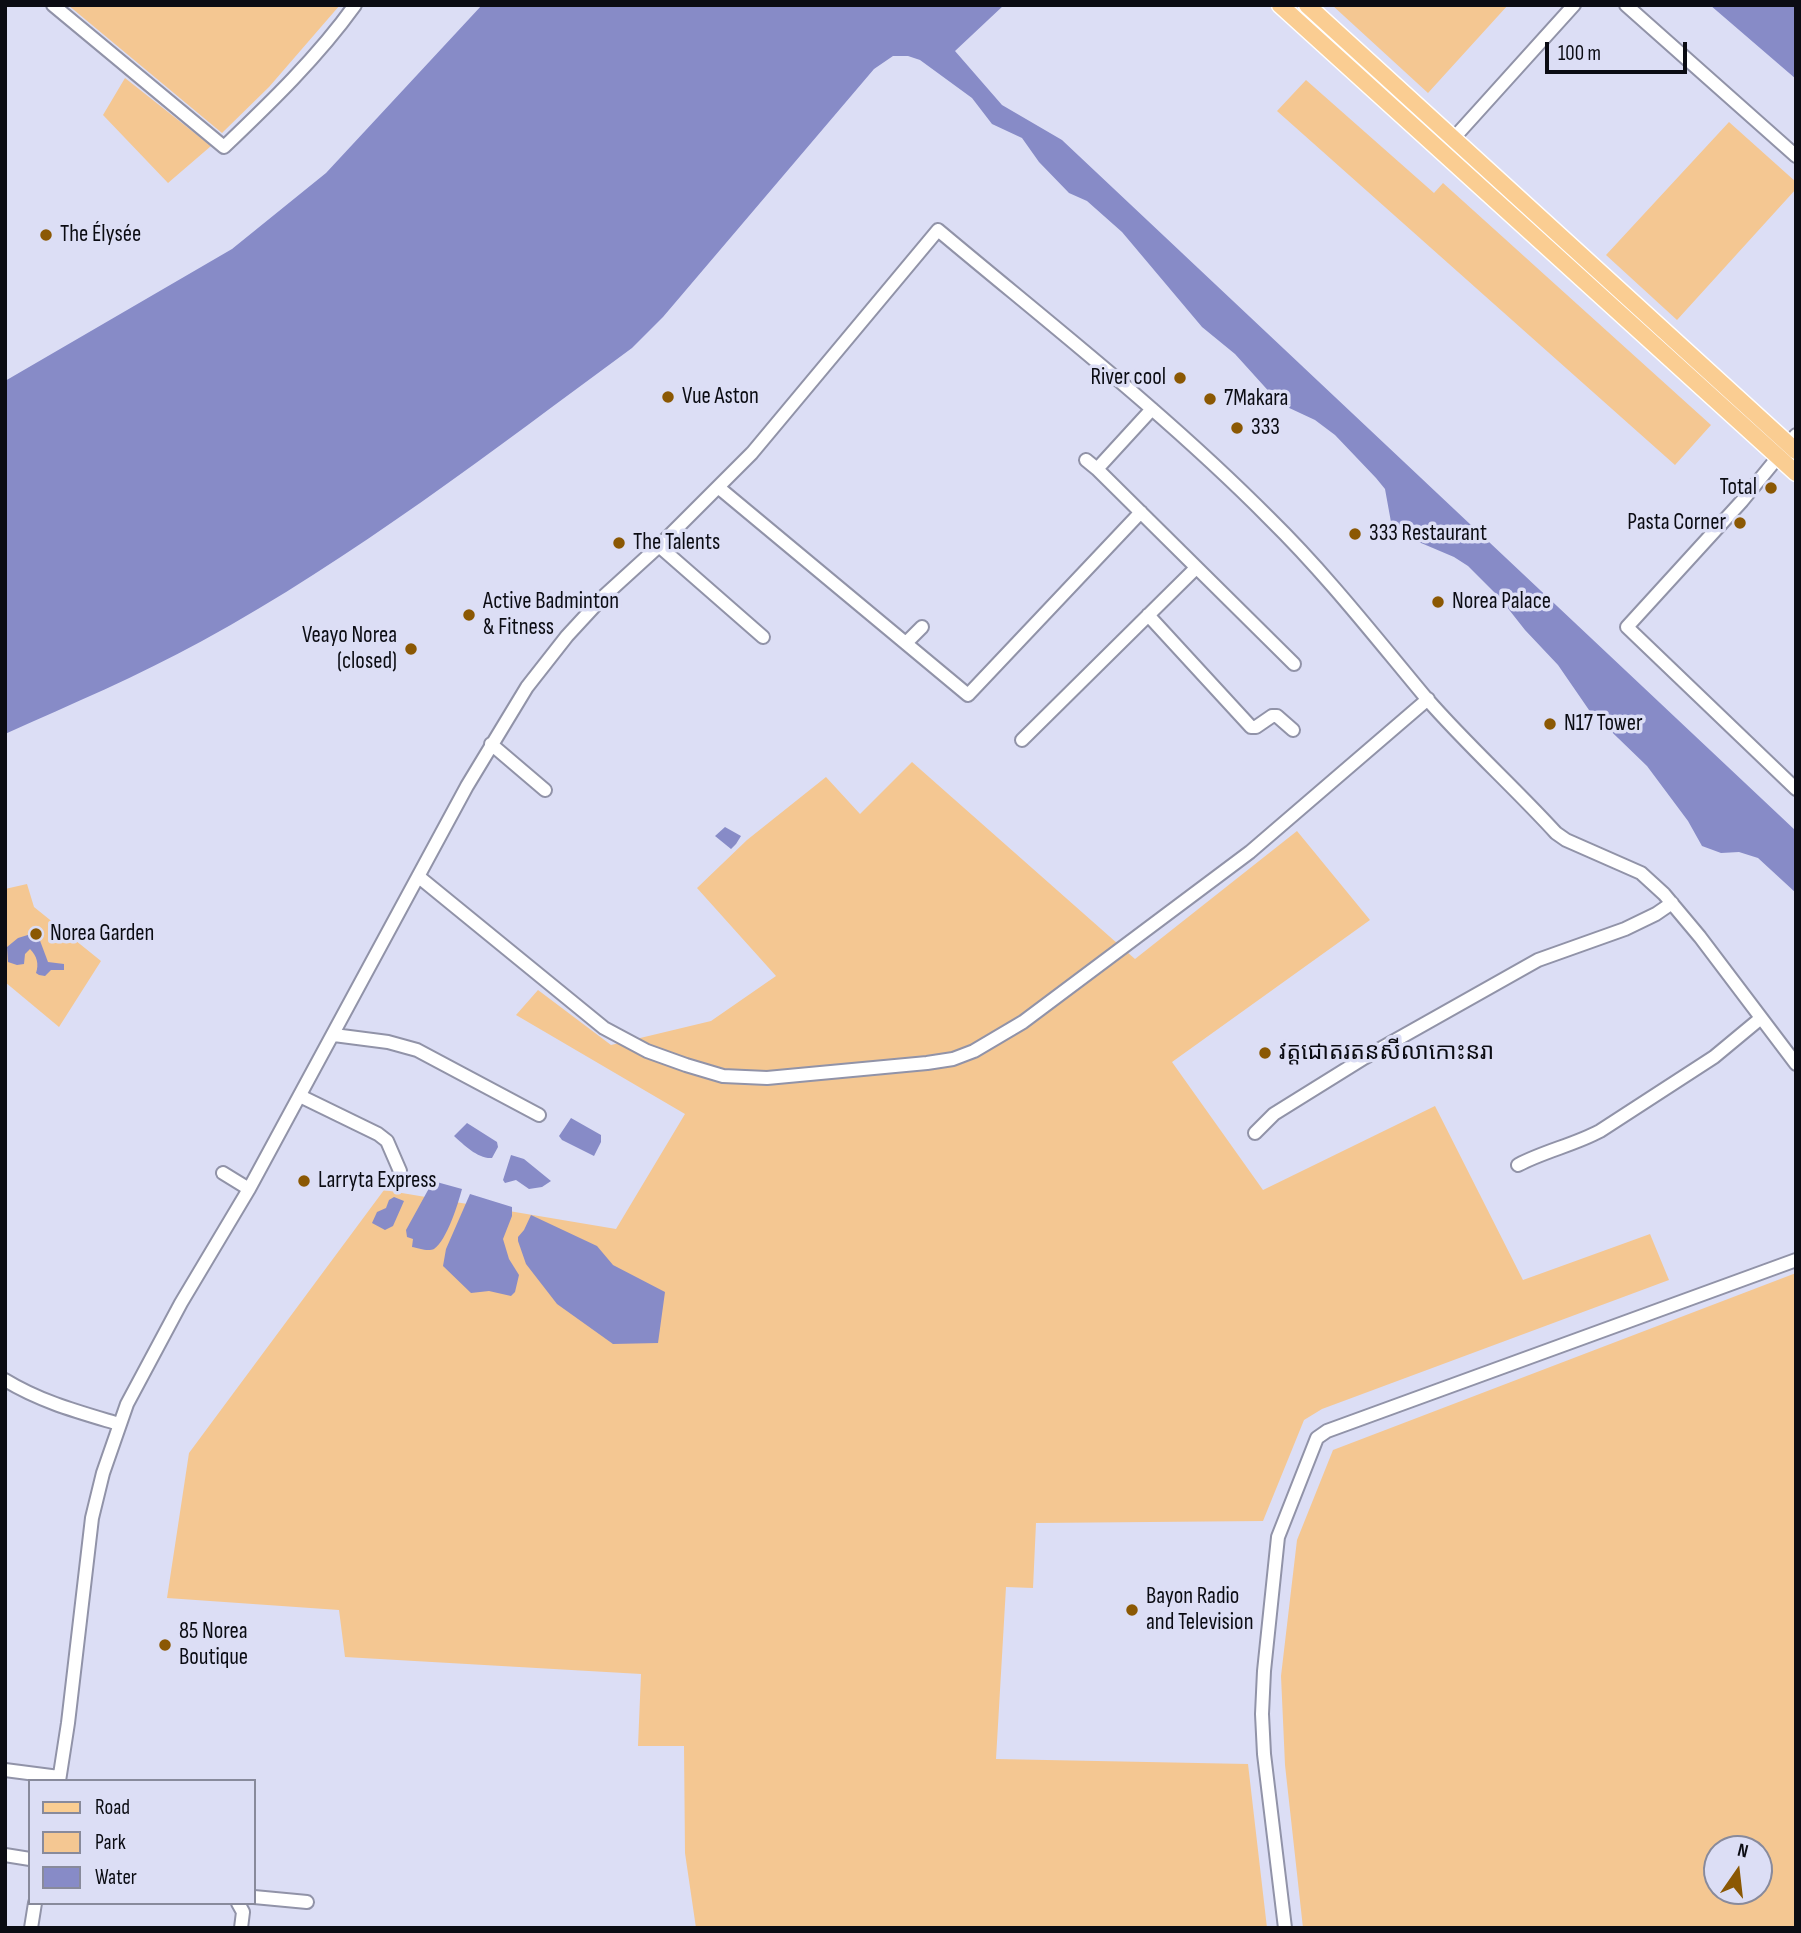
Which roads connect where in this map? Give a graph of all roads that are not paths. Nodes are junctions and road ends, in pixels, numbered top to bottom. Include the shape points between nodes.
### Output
1 (53, 5) edge
2 (355, 5) edge
3 (1280, 5) edge
4 (1307, 5) edge
5 (1574, 5) edge
6 (1626, 5) edge
7 (1453, 139) junction
8 (1796, 156) edge
9 (1152, 409) junction
10 (1789, 446) edge
11 (1796, 473) edge
12 (718, 487) junction
13 (1141, 512) junction
14 (659, 546) junction
15 (1196, 568) junction
16 (1148, 615) junction
17 (922, 627) dead end
18 (763, 637) dead end
19 (906, 643) junction
20 (1294, 664) dead end
21 (1428, 699) junction
22 (1293, 730) dead end
23 (1022, 740) dead end
24 (491, 744) junction
25 (1796, 789) edge
26 (545, 790) dead end
27 (418, 877) junction
28 (1672, 904) junction
29 (1761, 1018) junction
30 (334, 1035) junction
31 (1796, 1064) edge
32 (300, 1096) junction
33 (539, 1115) dead end
34 (1255, 1133) dead end
35 (1518, 1166) dead end
36 (400, 1171) dead end
37 (223, 1173) dead end
38 (249, 1189) junction
39 (1796, 1260) edge
40 (5, 1380) edge
41 (119, 1424) junction
42 (5, 1770) edge
43 (59, 1779) edge
44 (5, 1855) edge
45 (28, 1859) edge
46 (256, 1897) edge
47 (307, 1902) dead end
48 (35, 1905) edge
49 (239, 1905) edge
50 (31, 1928) edge
51 (241, 1928) edge
52 (1285, 1928) edge

1 - 2 street via 224,147 277,96
3 - 10 main road
4 - 7 main road
5 - 7 street
6 - 8 street
7 - 10 main road
9 - 12 street via 938,230 752,453
9 - 13 street via 1091,465
9 - 21 street via 1294,543
10 - 11 main road
10 - 25 street via 1627,627
12 - 14 street
12 - 19 street
13 - 15 street
13 - 19 street via 968,695
14 - 18 street
14 - 24 street via 559,645
15 - 16 street
15 - 20 street
16 - 22 street via 1251,727 1277,716
16 - 23 street
17 - 19 street
21 - 27 street via 1250,852 1034,1014 974,1051 940,1061 767,1078 723,1076 686,1065 604,1028
21 - 28 street via 1560,837 1641,873
24 - 26 street
24 - 27 street
27 - 30 street
28 - 29 street
28 - 34 street via 1625,929 1538,960 1274,1114
29 - 31 street
29 - 35 street via 1714,1057 1600,1131
30 - 32 street
30 - 33 street via 417,1050
32 - 36 street via 378,1134 387,1141
32 - 38 street
37 - 38 street
38 - 41 street via 181,1303
39 - 52 street via 1327,1430 1317,1438 1278,1537 1264,1671 1264,1754
40 - 41 street via 58,1406
41 - 43 street via 92,1518
42 - 43 street
44 - 45 street
46 - 47 street
48 - 50 street
49 - 51 street

